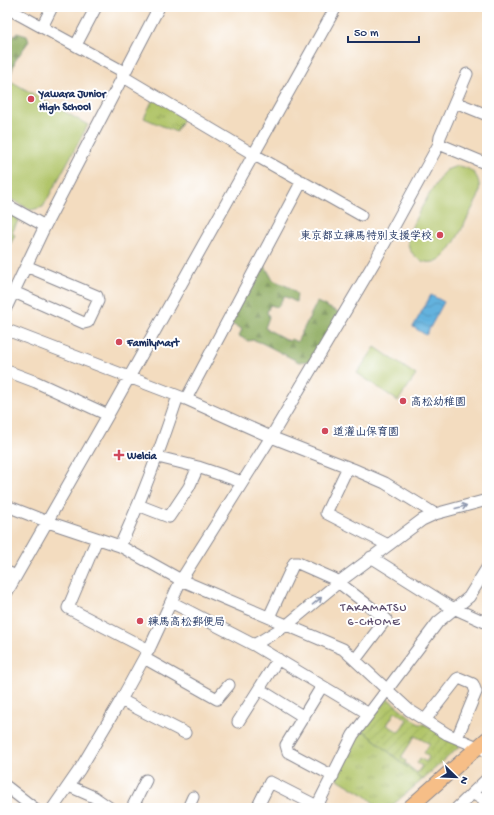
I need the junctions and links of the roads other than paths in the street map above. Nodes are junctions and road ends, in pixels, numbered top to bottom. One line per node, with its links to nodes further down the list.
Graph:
1 (52, 7): 6 (street)
2 (96, 7): 7 (street)
3 (159, 7): 8 (street)
4 (336, 7): 13 (street)
5 (7, 8): 6 (street)
6 (42, 27): 7 (street)
7 (76, 45): 8 (street)
8 (123, 74): 13 (street); 18 (street)
9 (467, 74): 10 (street)
10 (455, 102): 11 (street); 12 (street)
11 (487, 115)
12 (439, 144): 14 (street); 27 (street)
13 (253, 154): 15 (street); 24 (street)
14 (487, 164)
15 (302, 181): 17 (street); 25 (street)
16 (7, 205): 18 (street)
17 (361, 215)
18 (45, 226): 19 (street)
19 (26, 266): 20 (street); 20 (street)
20 (14, 292): 21 (street)
21 (7, 306)
22 (7, 330): 24 (street)
23 (7, 371): 26 (street)
24 (130, 377): 25 (street); 26 (street)
25 (182, 398): 27 (street); 28 (street)
26 (108, 415): 36 (street)
27 (271, 436): 30 (street); 31 (street)
28 (158, 457): 29 (street); 34 (street)
29 (198, 467): 31 (street); 34 (street)
30 (348, 467): 35 (street); 38 (street)
31 (242, 482): 43 (street)
32 (487, 500): 35 (street, one-way to 32)
33 (7, 506): 36 (street)
34 (138, 506): 39 (street)
35 (435, 514): 38 (street)
36 (48, 522): 37 (street); 42 (street)
37 (97, 539): 39 (street); 52 (street)
38 (388, 545): 40 (street)
39 (120, 546): 43 (street)
40 (371, 557): 44 (street); 47 (street)
41 (486, 572): 47 (street)
42 (12, 574): 45 (street)
43 (181, 580): 46 (street); 48 (street)
44 (339, 582): 48 (street); 50 (street, one-way to 44); 54 (street)
45 (7, 592)
46 (171, 602): 51 (street); 52 (street)
47 (455, 608): 49 (street); 58 (street)
48 (269, 617): 50 (street)
49 (487, 623)
50 (287, 625): 51 (street); 54 (street)
51 (254, 645): 53 (street)
52 (146, 654): 55 (street); 59 (street)
53 (278, 660): 56 (street); 57 (street)
54 (355, 660): 58 (street)
55 (229, 685)
56 (322, 686): 60 (street); 61 (street)
57 (259, 689): 61 (street); 63 (street)
58 (387, 689): 60 (street); 62 (street)
59 (121, 700): 64 (street); 70 (street)
60 (369, 714): 67 (street)
61 (304, 717): 67 (street)
62 (425, 720): 65 (street); 65 (street)
63 (238, 722)
64 (185, 733)
65 (457, 738): 66 (street)
66 (484, 746): 82 (main road)
67 (333, 776): 75 (street)
68 (487, 779): 72 (street)
69 (146, 780): 79 (street)
70 (69, 786): 77 (street); 78 (street)
71 (7, 787): 76 (street)
72 (472, 793): 74 (street); 83 (street)
73 (193, 797): 80 (street)
74 (487, 802)
75 (317, 807): 81 (street)
76 (34, 808)
77 (53, 808)
78 (110, 808)
79 (132, 808)
80 (188, 808)
81 (257, 808)
82 (409, 808)
83 (457, 808)

